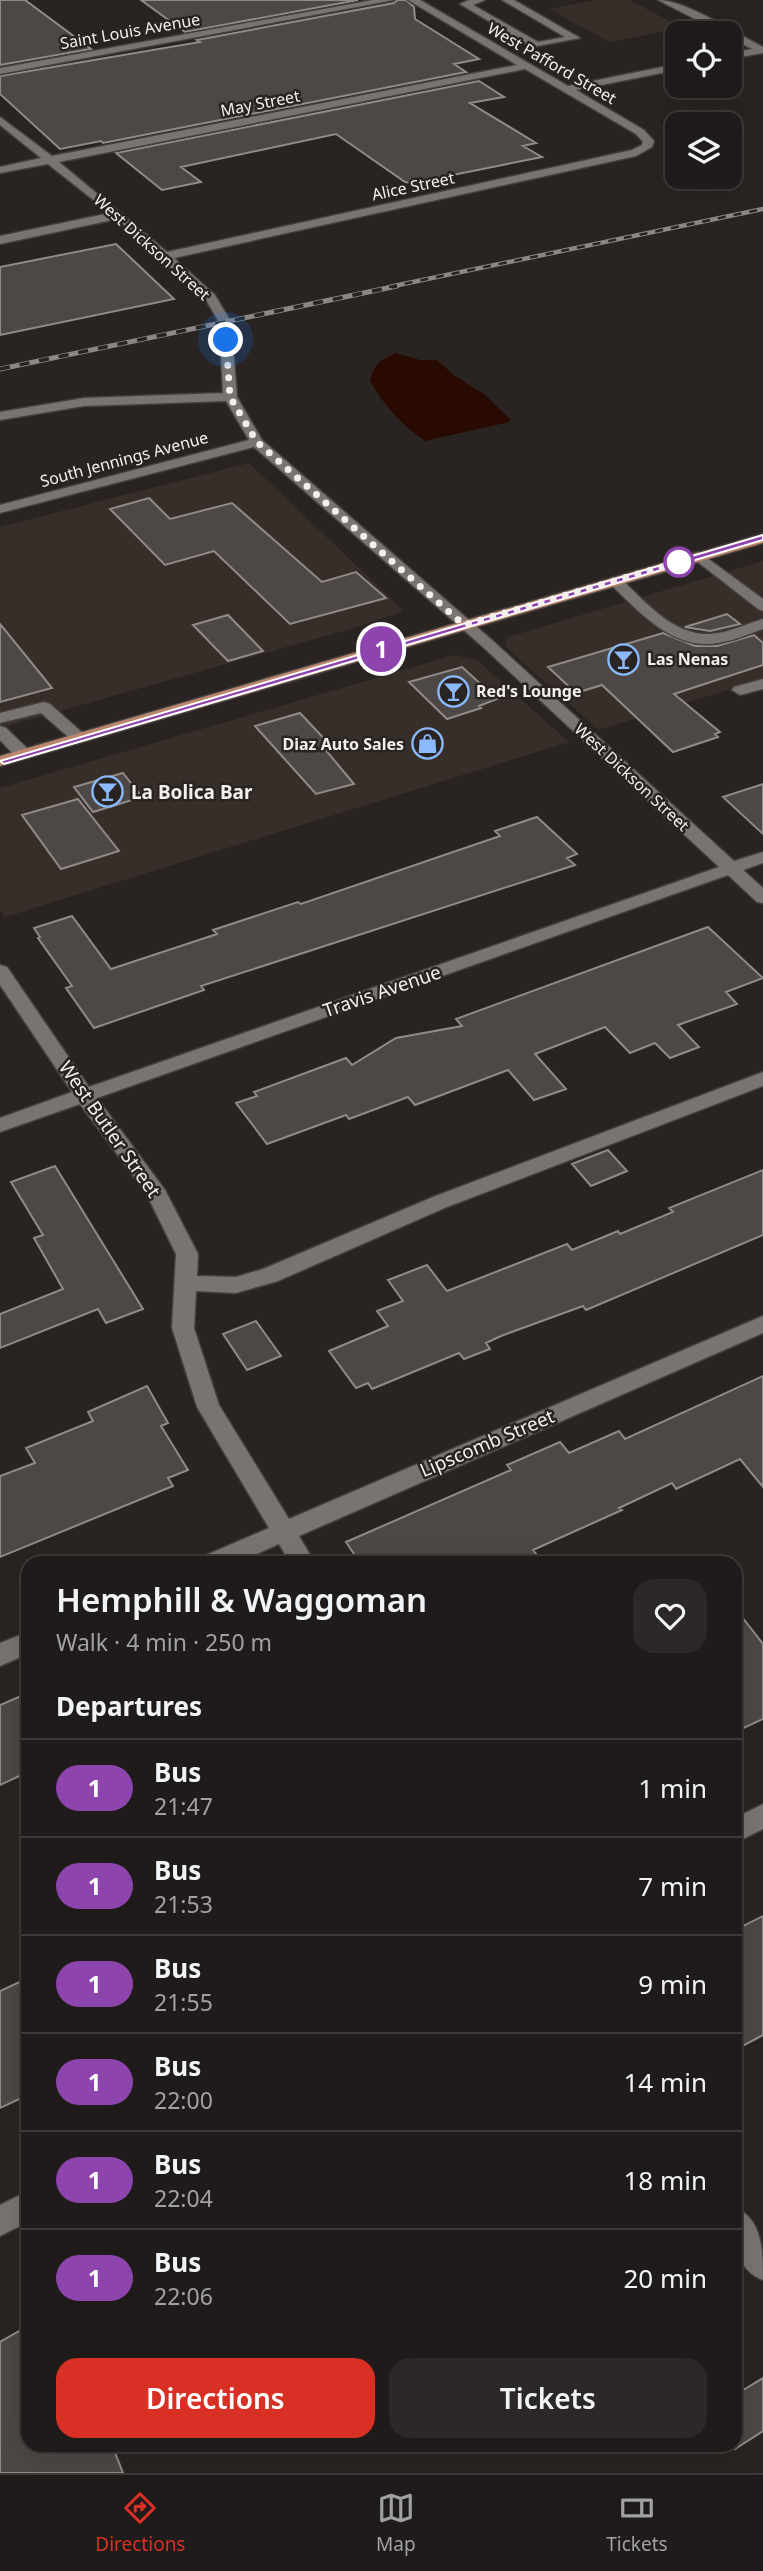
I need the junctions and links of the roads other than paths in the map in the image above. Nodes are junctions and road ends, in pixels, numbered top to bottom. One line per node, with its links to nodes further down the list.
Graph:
1 (389, 0): 14 (street, Saint Louis Avenue)
2 (413, 0): 8 (street, West Pafford Street)
3 (480, 0): 7 (street)
4 (507, 0): 7 (street)
5 (663, 0): 6 (street)
6 (704, 21)
7 (506, 27): 8 (street)
8 (472, 34): 12 (street, West Pafford Street)
9 (742, 40): 10 (street)
10 (762, 50): 11 (street)
11 (742, 54)
12 (526, 66): 15 (street, West Pafford Street); 18 (street, May Street)
13 (665, 69): 15 (street)
14 (0, 71)
15 (566, 89): 17 (street, West Pafford Street)
16 (0, 120): 18 (street, West Dickson Street)
17 (639, 132): 22 (street, Alice Street)
18 (52, 160): 19 (street, May Street); 20 (street, West Dickson Street)
19 (0, 170)
20 (119, 215): 21 (street); 22 (street, West Dickson Street)
21 (0, 240)
22 (166, 256): 23 (street, West Dickson Street)
23 (230, 397): 24 (street); 25 (street, West Dickson Street)
24 (0, 416)
25 (257, 442): 26 (street, South Jennings Avenue); 32 (street, West Dickson Street)
26 (0, 509)
27 (763, 538): 28 (main road)
28 (699, 556): 29 (main road); 30 (street)
29 (615, 581): 31 (street); 32 (main road)
30 (763, 606)
31 (763, 624)
32 (464, 625): 37 (main road); 41 (street, West Dickson Street)
33 (763, 684): 34 (street)
34 (740, 690)
35 (0, 718): 37 (street)
36 (0, 731): 38 (street)
37 (79, 738): 38 (main road)
38 (23, 754): 39 (main road)
39 (0, 761)
40 (763, 857): 41 (street, Travis Avenue)
41 (731, 868): 42 (street, West Dickson Street); 45 (street, Travis Avenue)
42 (763, 898)
43 (0, 971): 45 (street, West Butler Street)
44 (763, 1079): 47 (street)
45 (85, 1096): 46 (street, Travis Avenue); 47 (street, West Butler Street)
46 (0, 1125)
47 (186, 1283): 49 (street, West Butler Street)
48 (763, 1324): 49 (street, Lipscomb Street)
49 (283, 1532): 50 (street, Lipscomb Street); 51 (street, West Butler Street)
50 (228, 1556)
51 (298, 1556)
52 (21, 1646): 53 (street)
53 (0, 1655)
54 (763, 1816): 55 (street)
55 (742, 1827)
56 (21, 2210): 57 (street)
57 (0, 2221)
58 (742, 2233): 59 (street)
59 (763, 2265)

